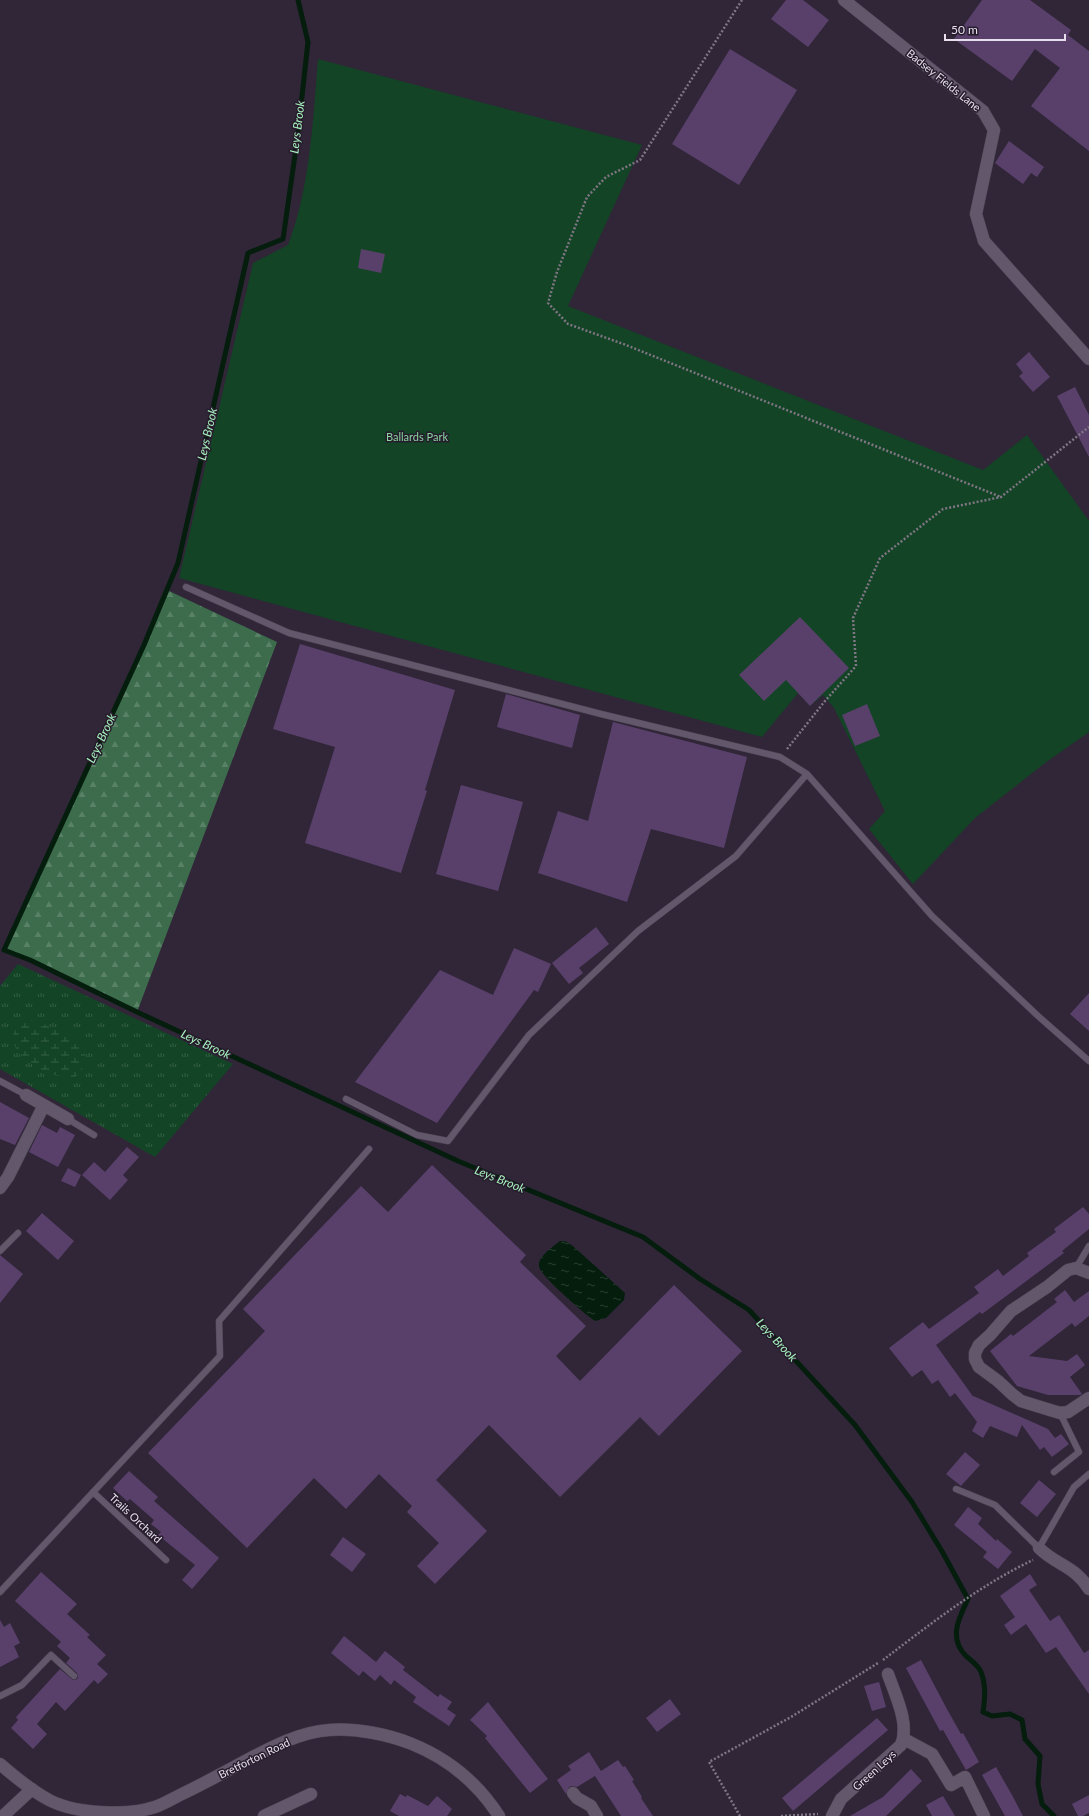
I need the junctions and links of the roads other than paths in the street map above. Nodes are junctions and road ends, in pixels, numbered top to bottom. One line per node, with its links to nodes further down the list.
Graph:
1 (844, 0): 2 (street, Badsey Fields Lane)
2 (1089, 359)
3 (186, 587): 4 (lane)
4 (807, 774): 5 (lane); 8 (lane)
5 (1089, 1061)
6 (0, 1081): 7 (lane)
7 (26, 1095): 9 (street)
8 (346, 1099)
9 (44, 1105): 10 (street); 13 (street)
10 (68, 1118): 11 (lane)
11 (94, 1134)
12 (369, 1149): 24 (lane)
13 (0, 1188)
14 (18, 1233): 16 (lane)
15 (1089, 1246): 17 (lane)
16 (0, 1251)
17 (1076, 1268): 18 (street); 20 (street)
18 (1089, 1273)
19 (1089, 1398): 20 (street)
20 (1060, 1413): 21 (lane)
21 (1054, 1472)
22 (1089, 1474): 25 (lane)
23 (956, 1489): 25 (lane)
24 (93, 1492): 26 (lane, Trails Orchard); 28 (lane)
25 (1042, 1551): 27 (street)
26 (166, 1560)
27 (1089, 1589)
28 (0, 1592)
29 (888, 1674): 32 (street)
30 (74, 1676): 31 (lane)
31 (0, 1696)
32 (904, 1738): 37 (street, Green Leys); 42 (street)
33 (0, 1764): 34 (street, Bretforton Road)
34 (32, 1789): 38 (street); 40 (street, Bretforton Road)
35 (573, 1793): 41 (street)
36 (311, 1794): 39 (street)
37 (832, 1815)
38 (3, 1816)
39 (264, 1816)
40 (499, 1816)
41 (597, 1816)
42 (984, 1816)

